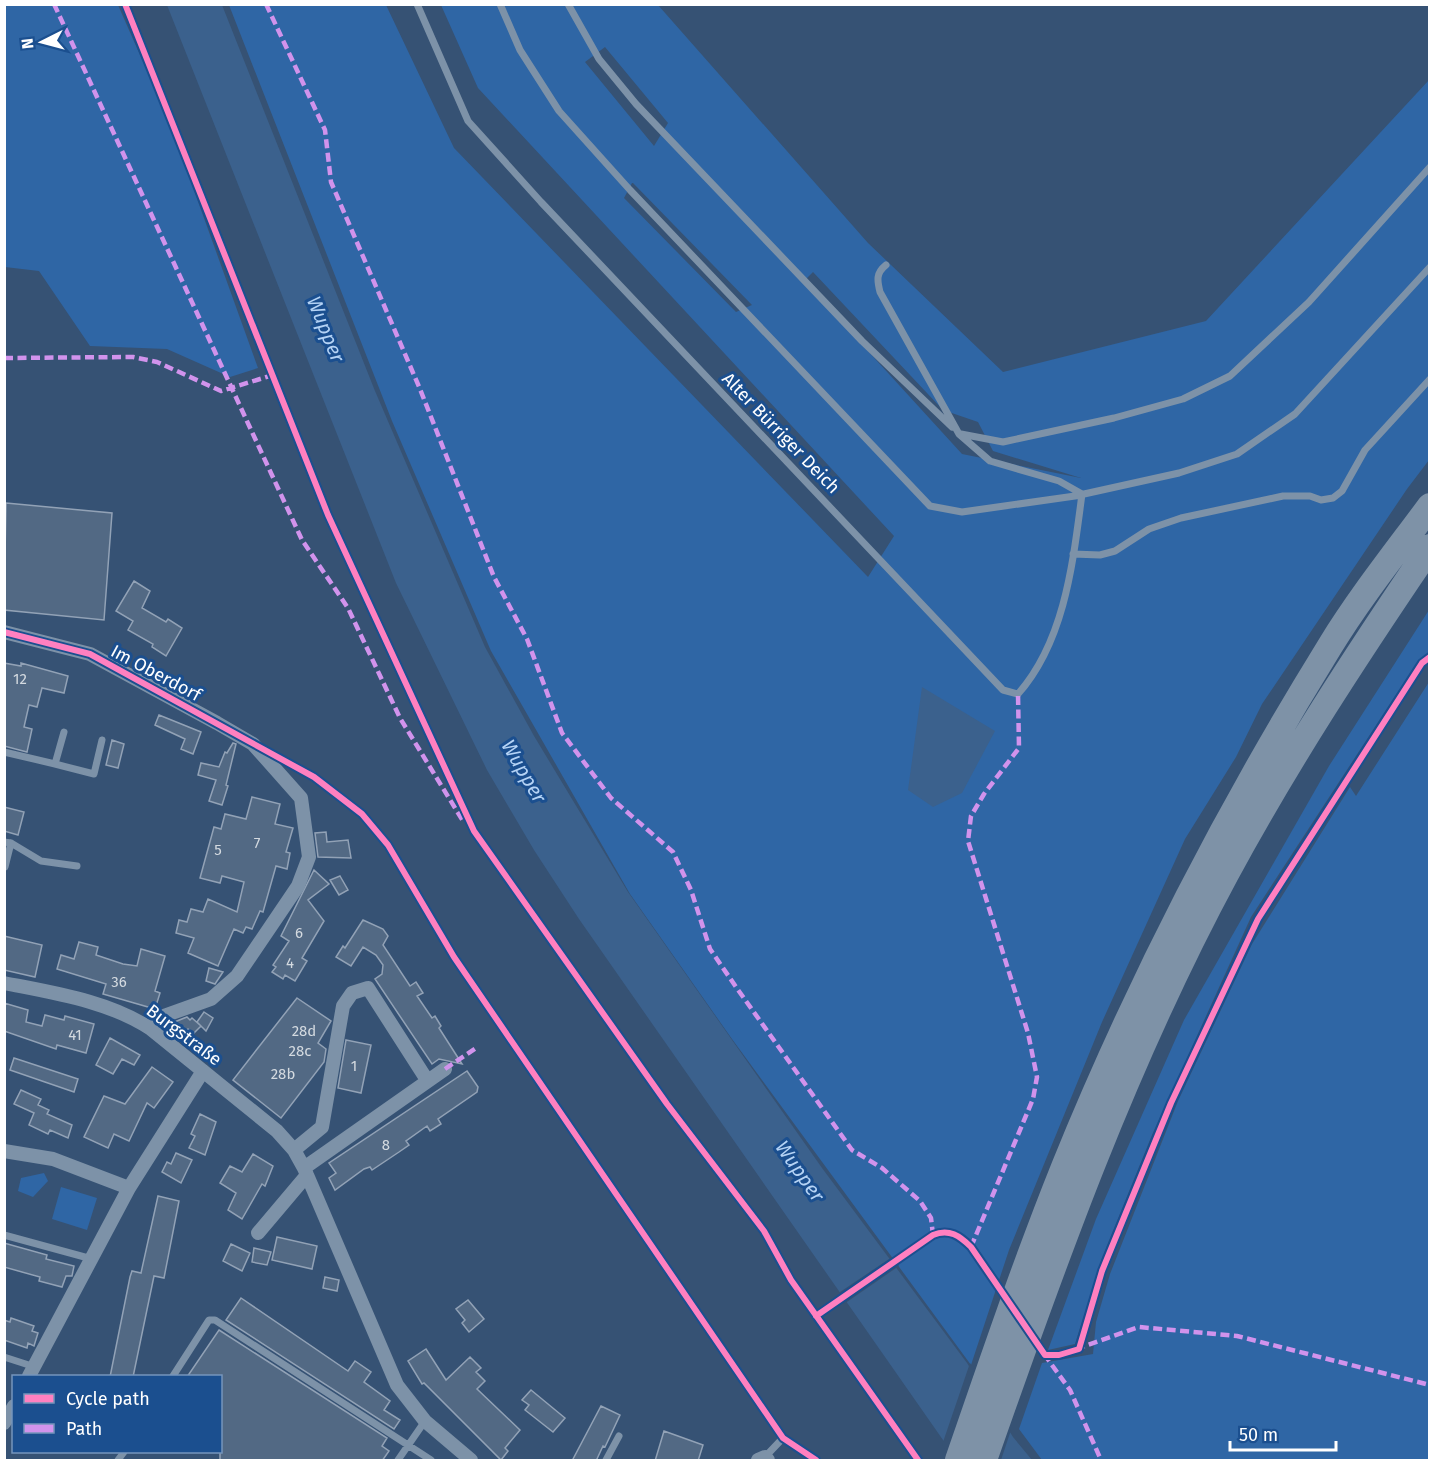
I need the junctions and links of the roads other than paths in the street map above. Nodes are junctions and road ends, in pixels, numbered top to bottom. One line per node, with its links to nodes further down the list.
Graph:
1 (417, 4): 12 (lane, Alter Bürriger Deich)
2 (500, 4): 9 (lane)
3 (568, 4): 8 (lane)
4 (1430, 167): 8 (lane)
5 (886, 265): 8 (lane)
6 (1430, 267): 9 (lane)
7 (1430, 379): 12 (lane)
8 (959, 434): 9 (lane)
9 (1082, 494): 12 (lane, Alter Bürriger Deich)
10 (1430, 506): 33 (highway)
11 (1430, 548): 33 (highway)
12 (1073, 554)
13 (4, 632): 22 (street, Im Oberdorf)
14 (63, 732): 17 (lane)
15 (102, 740): 17 (lane)
16 (4, 752): 17 (lane)
17 (55, 764)
18 (8, 843): 19 (lane); 20 (lane)
19 (77, 866)
20 (5, 867)
21 (4, 983): 22 (street, Burgstraße)
22 (151, 1029): 24 (street, Burgstraße)
23 (445, 1069): 25 (street)
24 (203, 1071): 26 (street, Burgstraße); 29 (street)
25 (427, 1080): 26 (street); 28 (street)
26 (294, 1150): 28 (street, Burgstraße)
27 (4, 1151): 29 (street)
28 (305, 1171): 30 (street); 38 (street, Burgstraße)
29 (129, 1188): 32 (street)
30 (258, 1233)
31 (4, 1234): 32 (lane)
32 (92, 1259): 35 (street)
33 (1040, 1262): 48 (highway); 49 (highway)
34 (4, 1357): 35 (lane)
35 (32, 1372)
36 (174, 1375): 41 (lane)
37 (12, 1409): 39 (street)
38 (425, 1422): 41 (lane); 45 (street, Burgstraße)
39 (4, 1423)
40 (619, 1436): 46 (lane)
41 (408, 1445): 43 (lane); 44 (lane)
42 (763, 1459): 47 (lane)
43 (398, 1461)
44 (431, 1461)
45 (471, 1461)
46 (606, 1461)
47 (816, 1461)
48 (958, 1461)
49 (984, 1461)

